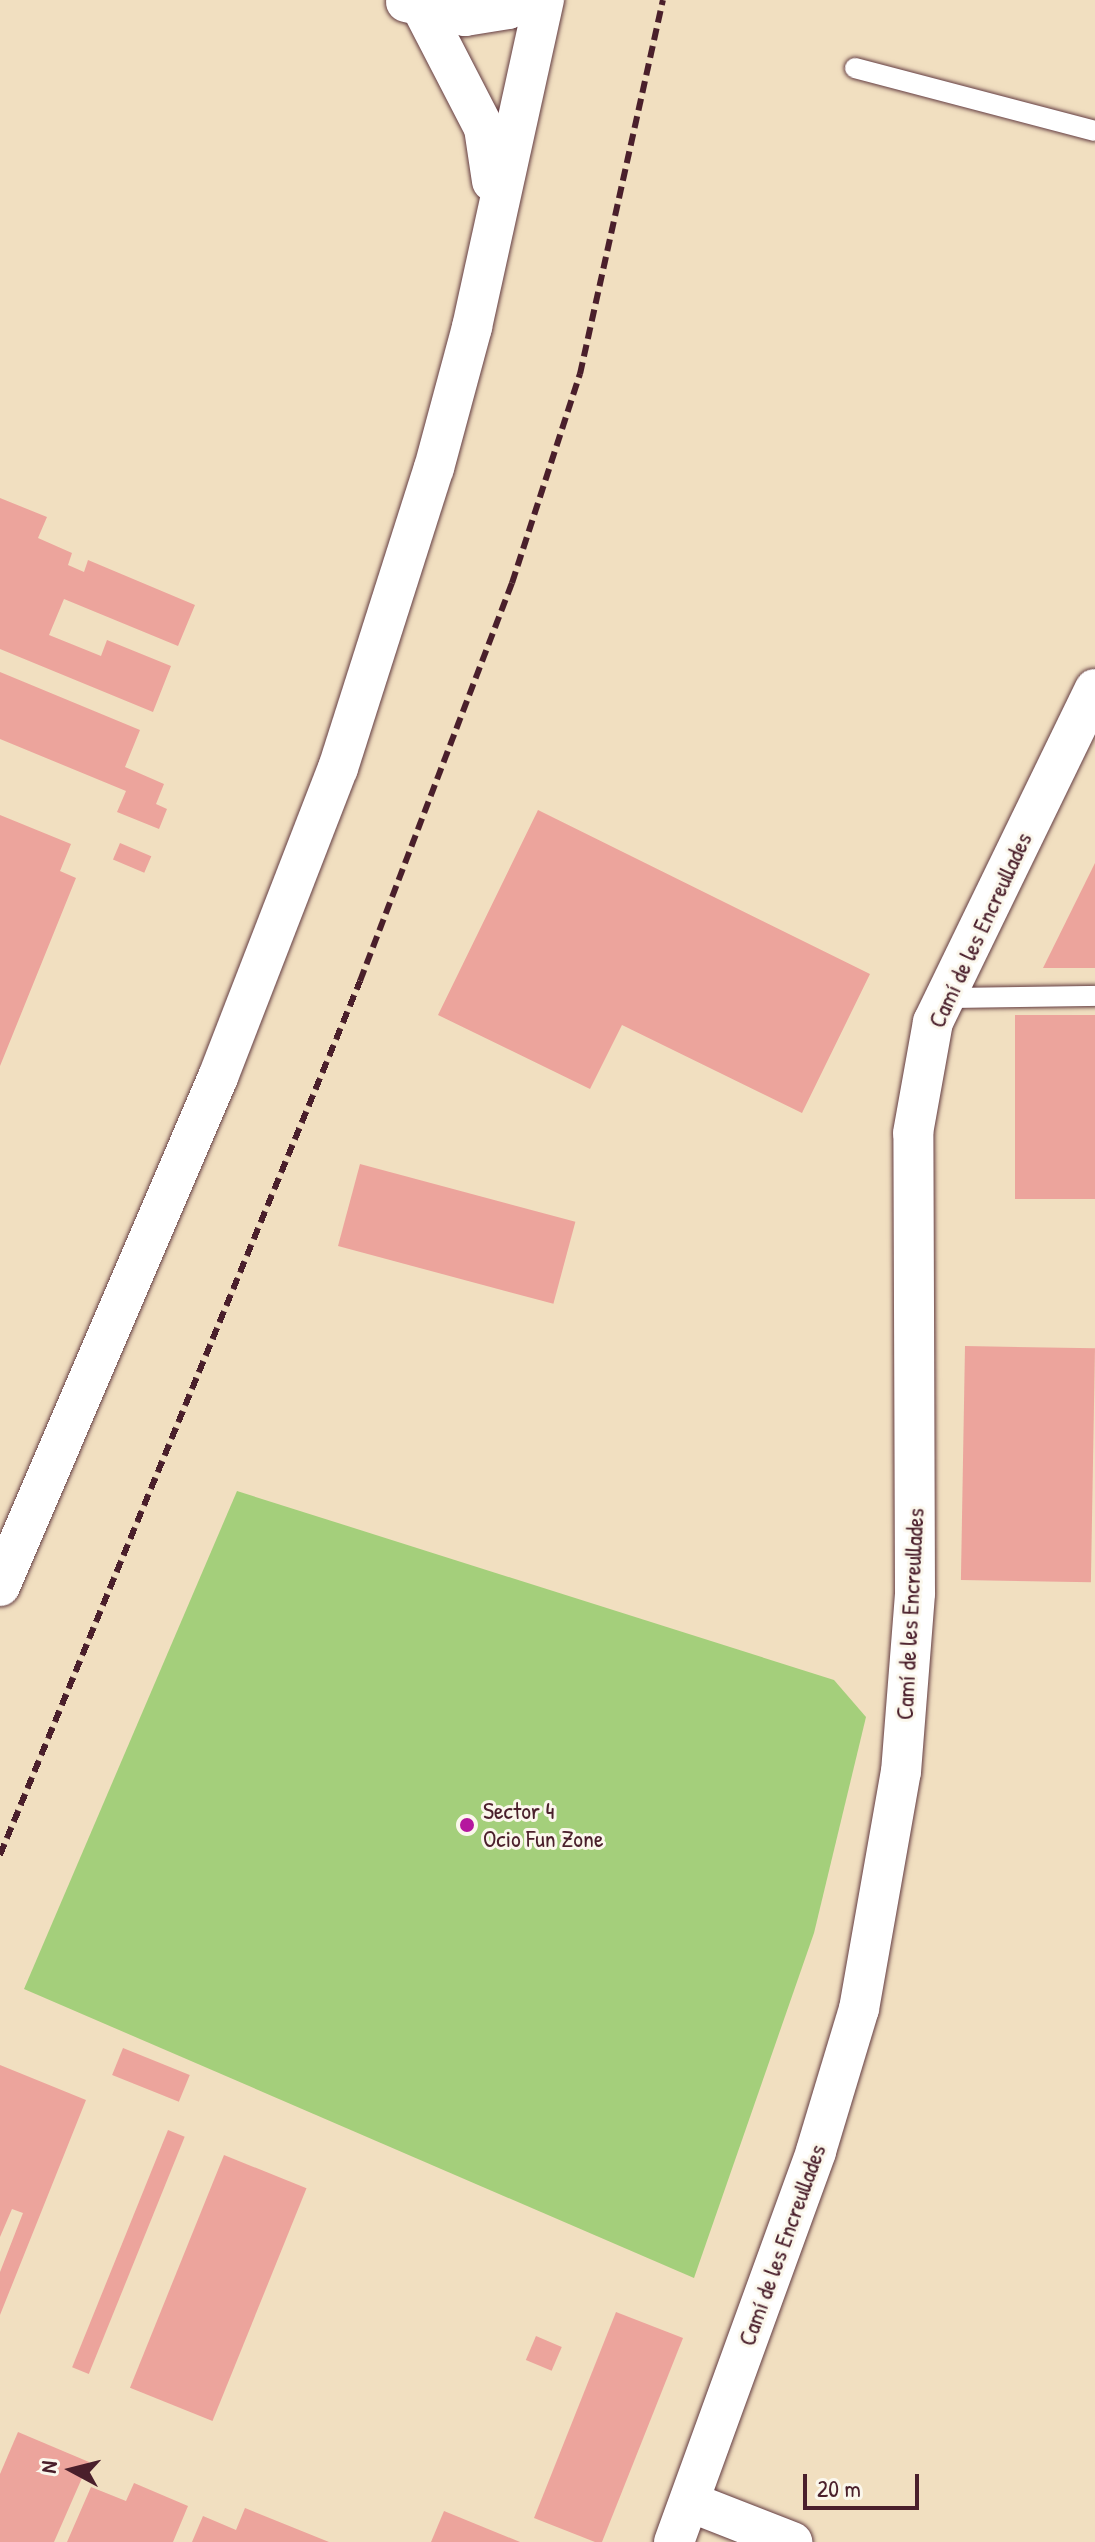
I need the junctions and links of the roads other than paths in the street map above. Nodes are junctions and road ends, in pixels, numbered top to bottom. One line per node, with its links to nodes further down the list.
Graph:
1 (526, 0): 3 (street)
2 (544, 0): 6 (street)
3 (412, 5): 6 (street)
4 (855, 68): 5 (lane)
5 (1095, 131)
6 (494, 221): 10 (street)
7 (1095, 689): 9 (street, Camí de les Encreullades)
8 (1095, 996): 9 (lane)
9 (945, 998): 11 (street, Camí de les Encreullades)
10 (0, 1586)
11 (690, 2502): 12 (street, Camí de les Encreullades); 13 (street)
12 (674, 2542)
13 (792, 2542)

